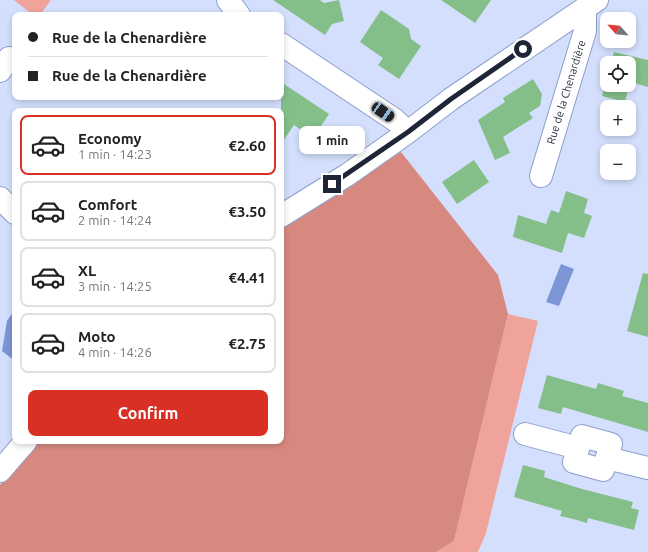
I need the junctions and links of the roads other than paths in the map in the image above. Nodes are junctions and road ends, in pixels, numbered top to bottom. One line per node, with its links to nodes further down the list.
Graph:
1 (228, 0): 3 (street)
2 (591, 4): 5 (street, Rue de la Chenardière); 6 (street, Rue de la Chenardière)
3 (237, 12)
4 (284, 46): 5 (street)
5 (408, 132): 9 (street, Rue de la Chenardière)
6 (541, 176)
7 (0, 198): 8 (street)
8 (12, 210)
9 (284, 214)
10 (525, 434): 12 (street)
11 (23, 444): 13 (street)
12 (648, 468)
13 (0, 471)

